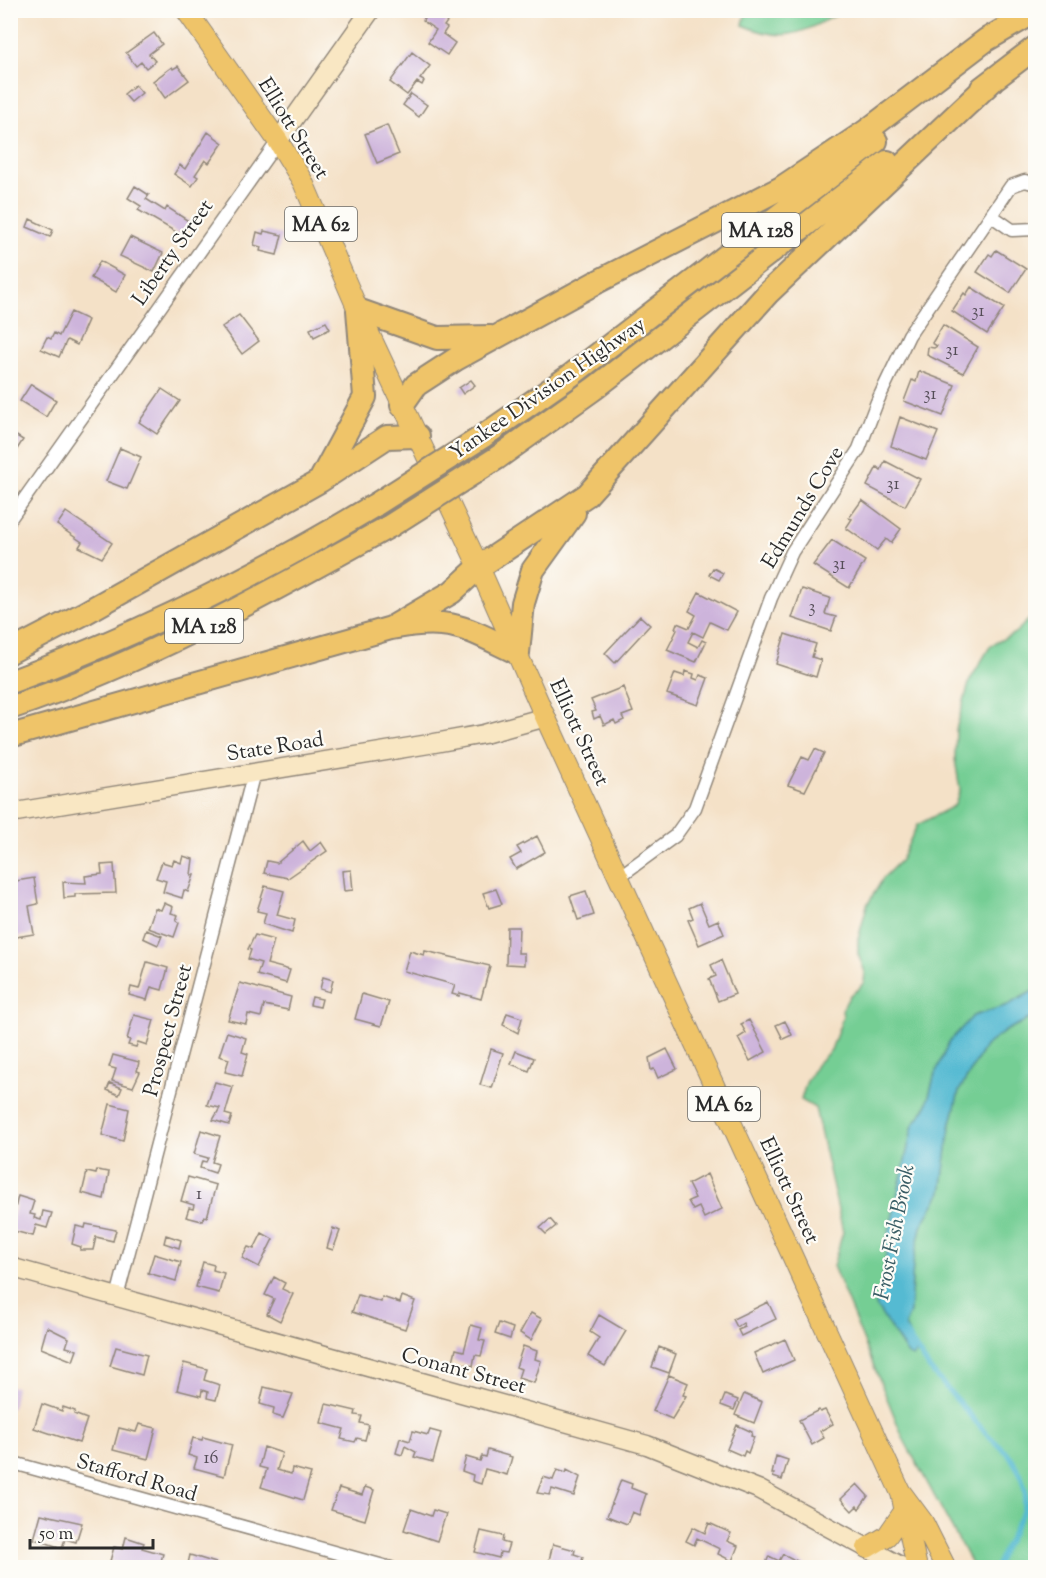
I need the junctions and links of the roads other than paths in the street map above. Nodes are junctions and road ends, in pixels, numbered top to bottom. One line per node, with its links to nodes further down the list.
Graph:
1 (186, 10): 7 (main road, Elliott Street / MA 62)
2 (371, 10): 7 (main road, Liberty Street)
3 (1035, 11): 12 (highway)
4 (1035, 17): 22 (highway, Yankee Division Highway / MA 128, bridge)
5 (1035, 47): 6 (highway, Yankee Division Highway / MA 128)
6 (993, 80): 16 (highway); 23 (highway, Yankee Division Highway / MA 128, bridge)
7 (278, 141): 11 (main road, Elliott Street / MA 62); 17 (street, Liberty Street)
8 (1035, 184): 9 (street, Edmunds Cove)
9 (992, 216): 10 (street); 28 (street, Edmunds Cove)
10 (1035, 229)
11 (358, 310): 12 (highway); 13 (main road, Elliott Street / MA 62); 15 (highway)
12 (496, 337): 13 (highway)
13 (402, 405): 14 (main road, Elliott Street / MA 62)
14 (418, 436): 15 (highway); 18 (main road, Elliott Street / MA 62)
15 (320, 480): 20 (highway)
16 (587, 495): 18 (highway); 21 (highway)
17 (10, 519)
18 (479, 567): 19 (highway); 21 (main road, Elliott Street / MA 62)
19 (391, 628): 21 (highway); 25 (highway)
20 (10, 651)
21 (518, 653): 24 (main road, Elliott Street / MA 62)
22 (10, 682)
23 (10, 708)
24 (546, 717): 26 (main road, State Road); 28 (main road, Elliott Street / MA 62)
25 (10, 736)
26 (254, 772): 27 (main road, State Road); 30 (street, Prospect Street)
27 (10, 813)
28 (620, 876): 32 (main road, Elliott Street / MA 62)
29 (10, 1267): 30 (main road, Conant Street)
30 (117, 1298): 34 (main road, Conant Street)
31 (10, 1461): 36 (street, Stafford Road)
32 (900, 1491): 33 (main road, Elliott Street / MA 62); 38 (main road, Elliott Street / MA 62)
33 (903, 1513): 34 (main road); 37 (main road, Elliott Street / MA 62)
34 (867, 1548): 35 (main road, Conant Street)
35 (893, 1566)
36 (391, 1568)
37 (917, 1568)
38 (946, 1568)

